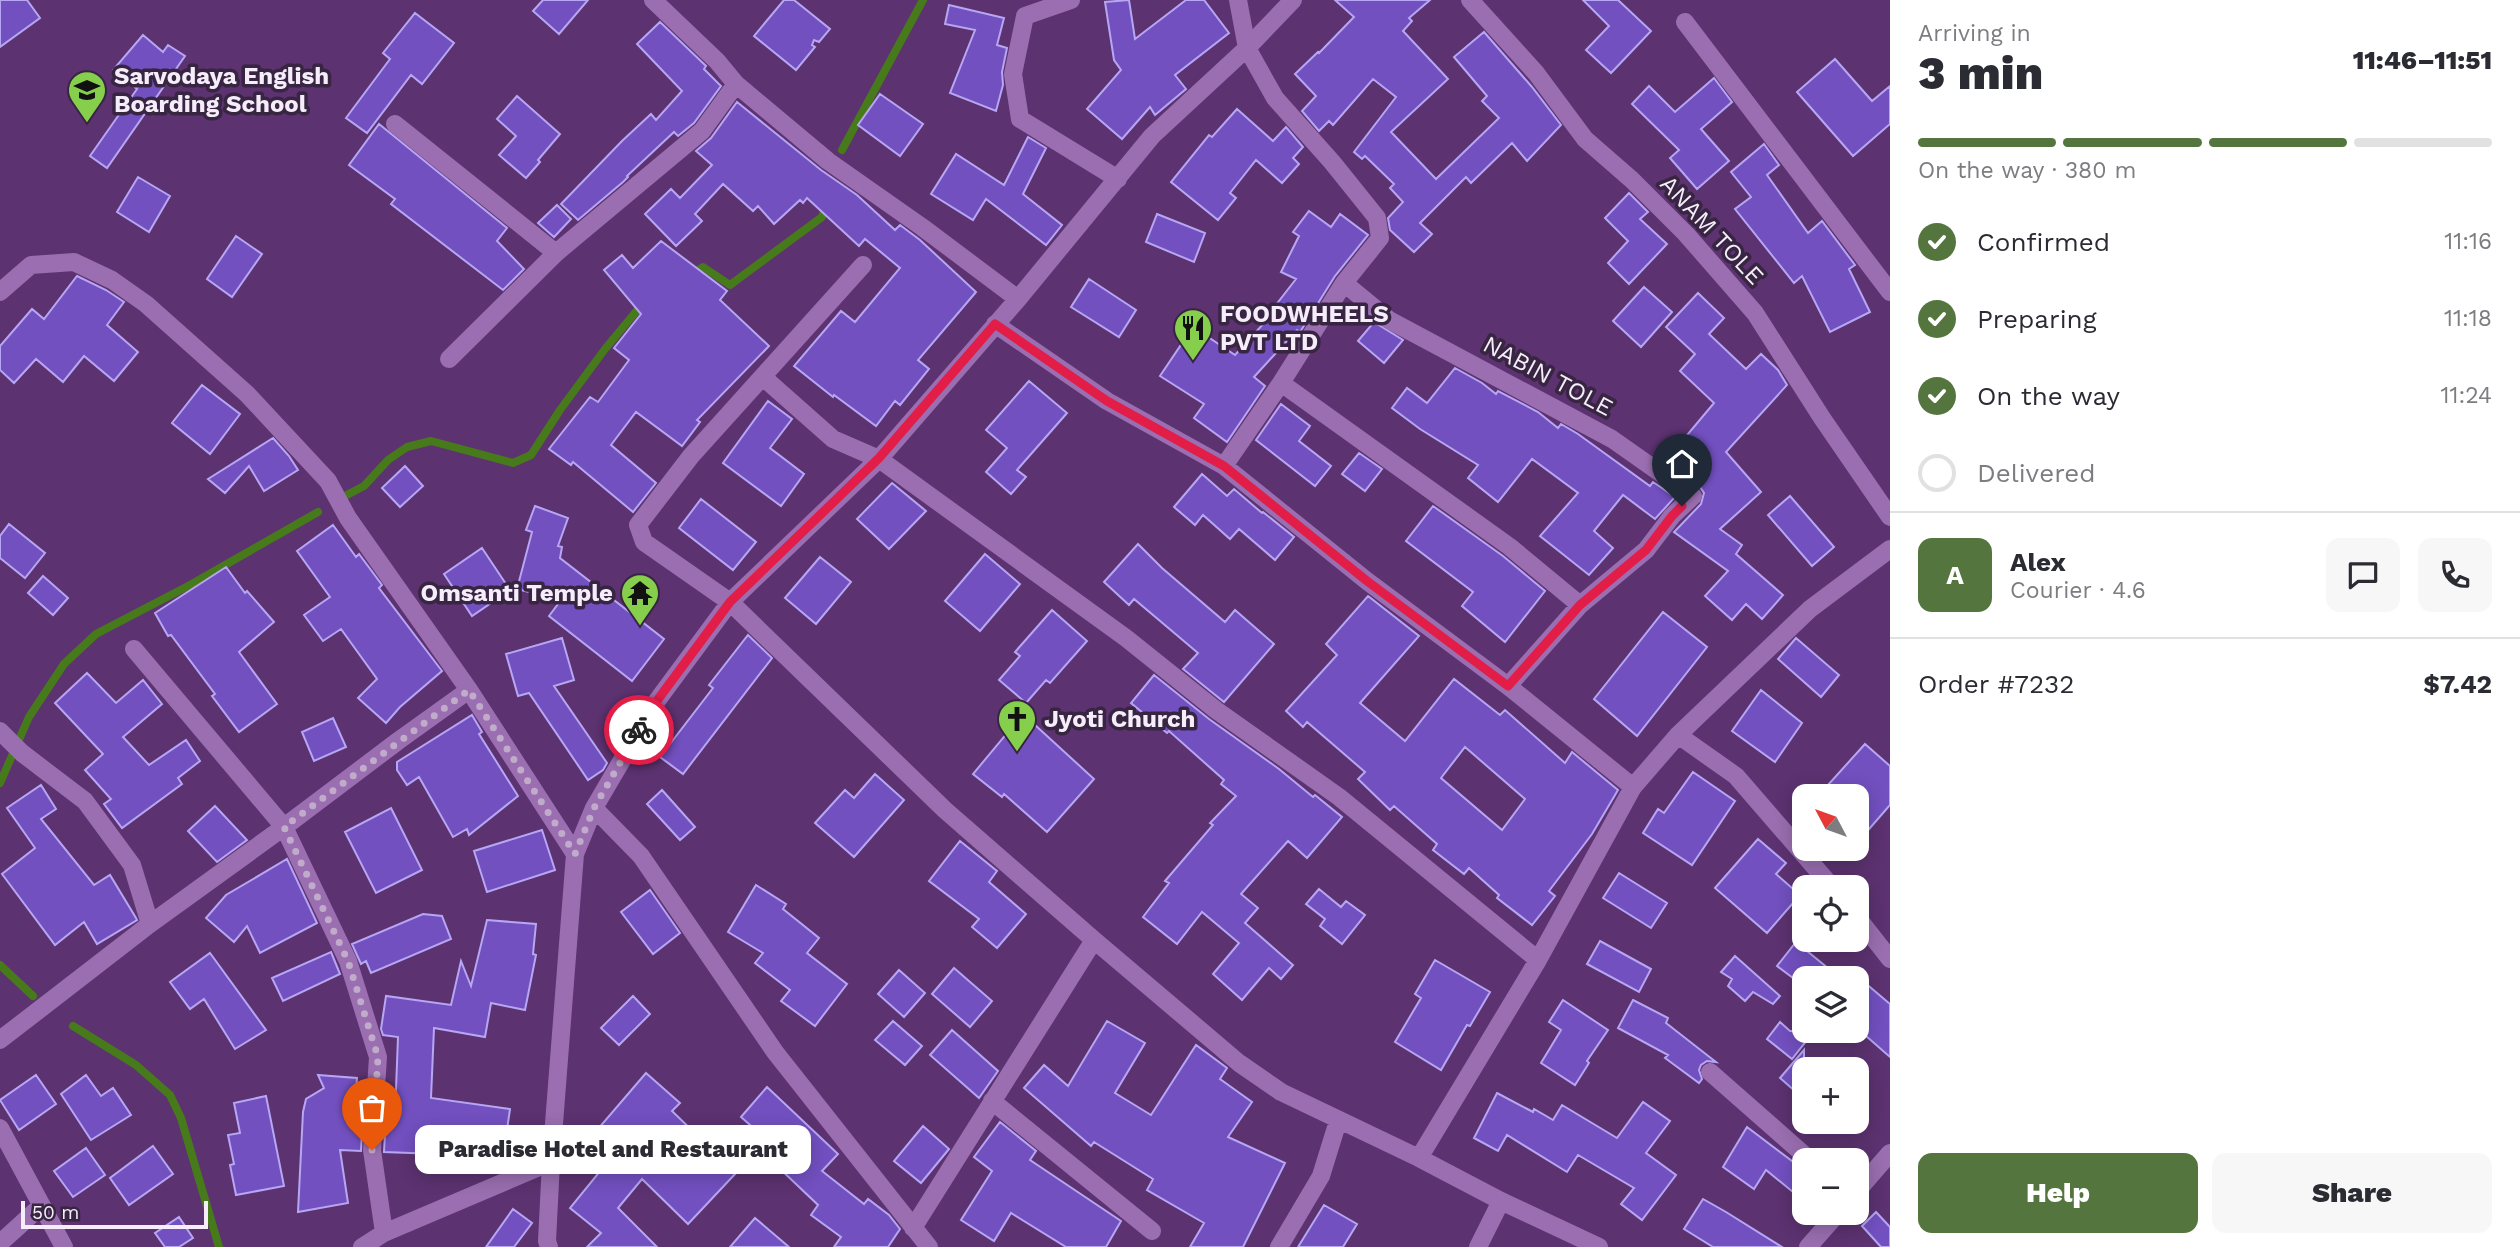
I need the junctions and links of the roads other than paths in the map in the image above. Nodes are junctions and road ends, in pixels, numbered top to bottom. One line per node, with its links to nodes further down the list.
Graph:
1 (653, 0): 8 (street)
2 (1071, 0): 10 (street)
3 (1238, 0): 7 (street)
4 (1293, 0): 7 (street)
5 (1470, 0): 23 (street, ANAM TOLE)
6 (1685, 22): 15 (street)
7 (1247, 48): 10 (street); 13 (street)
8 (736, 84): 11 (street); 16 (street)
9 (395, 124): 11 (street)
10 (1118, 179): 16 (street)
11 (556, 253): 18 (street)
12 (863, 265): 19 (street)
13 (1344, 283): 20 (street); 26 (street, NABIN TOLE)
14 (0, 292): 29 (street)
15 (1890, 292)
16 (1018, 299): 17 (street)
17 (995, 324): 21 (street); 22 (street)
18 (449, 359)
19 (763, 377): 21 (street); 25 (street)
20 (1281, 383): 22 (street); 26 (street)
21 (879, 458): 25 (street); 41 (street)
22 (1224, 466): 28 (street)
23 (1890, 517)
24 (1890, 550): 31 (street)
25 (730, 602): 33 (street); 39 (street)
26 (1580, 605): 28 (street, NABIN TOLE)
27 (134, 649): 34 (street)
28 (1508, 686): 32 (street)
29 (469, 690): 34 (street); 35 (street)
30 (0, 731): 37 (street)
31 (1678, 735): 32 (street); 36 (street)
32 (1633, 787): 41 (street)
33 (594, 808): 35 (street); 55 (street)
34 (284, 827): 37 (street); 57 (street)
35 (575, 854): 50 (street)
36 (1822, 875)
37 (150, 924): 42 (street)
38 (1869, 932): 40 (street)
39 (1094, 940): 44 (street); 45 (street)
40 (1890, 959)
41 (1538, 960): 49 (street)
42 (0, 1040)
43 (1710, 1072): 47 (street)
44 (992, 1101): 55 (street); 56 (street)
45 (1338, 1121): 49 (street); 63 (street)
46 (0, 1128): 53 (street)
47 (1796, 1148)
48 (1890, 1153): 51 (street)
49 (1419, 1158): 52 (street)
50 (551, 1162): 57 (street); 61 (street)
51 (1869, 1177)
52 (1500, 1201): 64 (street); 65 (street)
53 (41, 1206): 58 (street); 59 (street)
54 (1827, 1225): 66 (street)
55 (913, 1228): 62 (street)
56 (1152, 1231)
57 (384, 1233): 60 (street)
58 (0, 1243)
59 (64, 1247)
60 (362, 1247)
61 (549, 1247)
62 (929, 1247)
63 (1279, 1247)
64 (1478, 1247)
65 (1600, 1247)
66 (1808, 1247)

